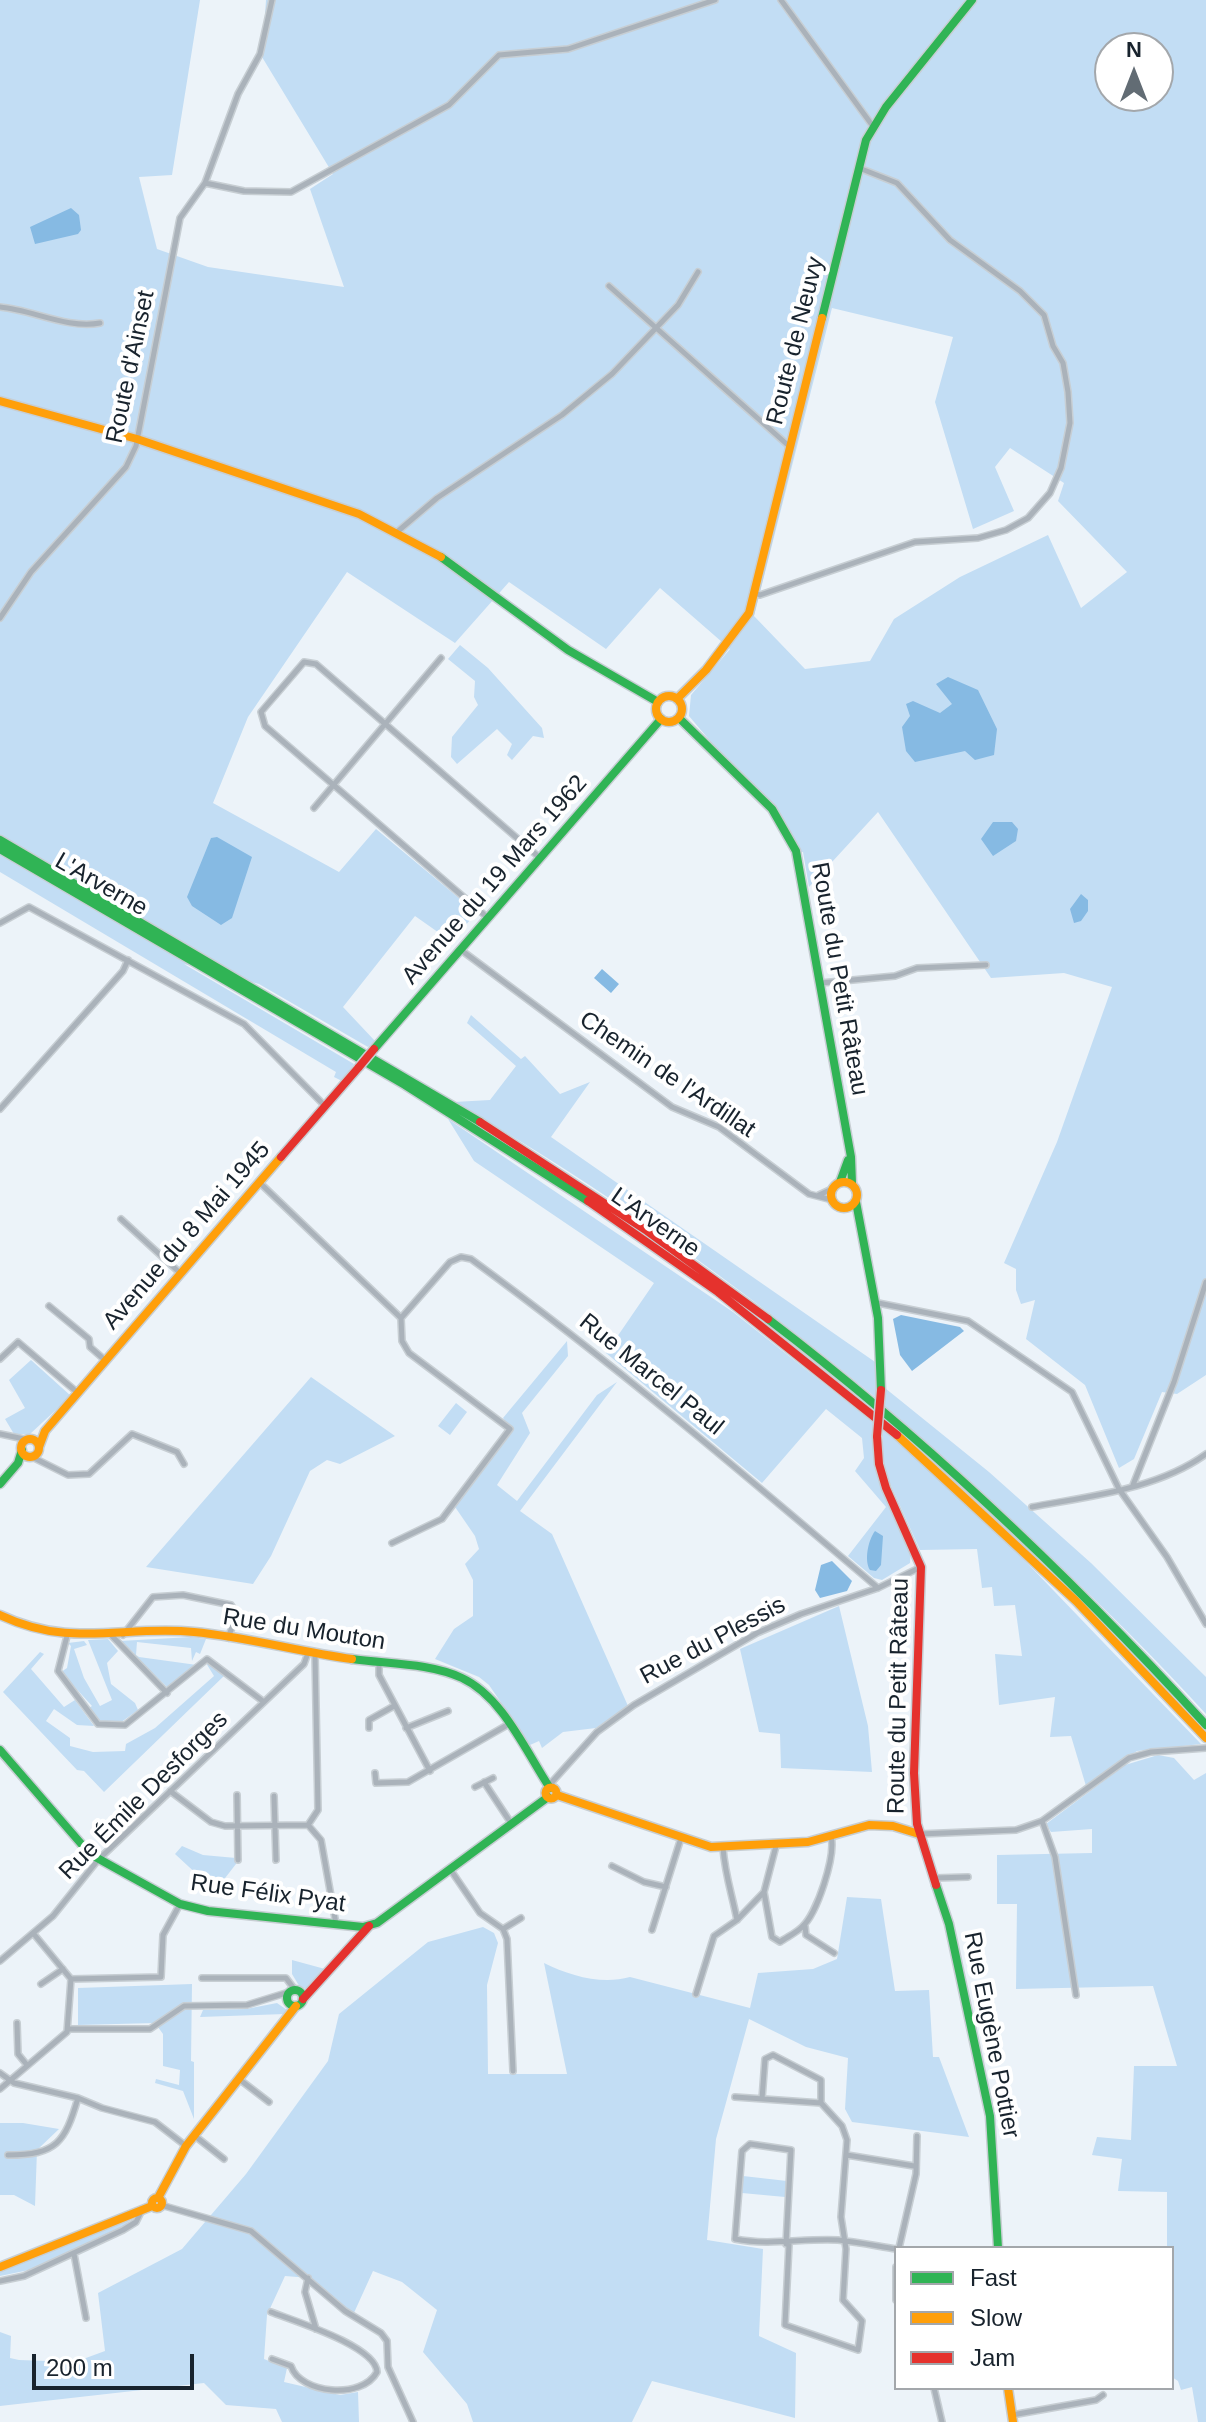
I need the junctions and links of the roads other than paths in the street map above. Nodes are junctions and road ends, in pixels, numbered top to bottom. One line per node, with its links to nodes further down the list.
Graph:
1 (272, 0): 7 (street, Route d'Ainset)
2 (715, 0): 7 (street)
3 (781, 0): 5 (street)
4 (972, 0): 5 (main road, Route de Neuvy)
5 (872, 125): 6 (main road, Route de Neuvy)
6 (859, 168): 15 (main road, Route de Neuvy); 17 (street)
7 (205, 183): 14 (street, Route d'Ainset)
8 (698, 272): 12 (street)
9 (609, 286): 12 (street)
10 (0, 307): 11 (street)
11 (100, 323)
12 (657, 327): 15 (street); 16 (street)
13 (0, 401): 14 (main road)
14 (137, 439): 16 (main road); 18 (street, Route d'Ainset)
15 (791, 448): 17 (main road, Route de Neuvy)
16 (397, 532): 21 (main road)
17 (755, 593): 20 (main road, Route de Neuvy)
18 (0, 618)
19 (441, 658): 24 (street)
20 (677, 699): 21 (main road); 22 (main road)
21 (658, 702): 23 (main road)
22 (679, 718): 23 (main road); 35 (main road, Route du Petit Râteau)
23 (661, 719): 29 (main road, Avenue du 19 Mars 1962)
24 (387, 725): 25 (street); 25 (street); 29 (street)
25 (333, 784): 26 (street); 30 (street)
26 (314, 808)
27 (0, 840): 89 (main road, L'Arverne)
28 (0, 849): 92 (main road, L'Arverne)
29 (540, 858): 30 (main road, Avenue du 19 Mars 1962)
30 (488, 918): 32 (main road, Avenue du 19 Mars 1962)
31 (0, 923): 33 (street)
32 (461, 950): 36 (main road, Avenue du 19 Mars 1962, bridge); 44 (street, Chemin de l'Ardillat)
33 (128, 960): 37 (street); 38 (street)
34 (986, 965): 35 (street)
35 (821, 983): 39 (main road, Route du Petit Râteau)
36 (359, 1067): 37 (main road, Avenue du 8 Mai 1945)
37 (326, 1107): 41 (main road, Avenue du 8 Mai 1945)
38 (0, 1109)
39 (849, 1148): 40 (main road, Route du Petit Râteau); 42 (main road, Route du Petit Râteau)
40 (840, 1182): 42 (main road); 43 (main road)
41 (260, 1183): 50 (main road, Avenue du 8 Mai 1945); 54 (street)
42 (852, 1183): 46 (main road)
43 (832, 1189): 44 (street); 45 (main road)
44 (818, 1195): 45 (street, Chemin de l'Ardillat)
45 (832, 1200): 47 (main road)
46 (856, 1202): 47 (main road); 49 (main road, Route du Petit Râteau)
47 (843, 1208): 49 (main road)
48 (121, 1219): 50 (street)
49 (864, 1232): 52 (main road, Route du Petit Râteau)
50 (181, 1274): 56 (main road, Avenue du 8 Mai 1945)
51 (1206, 1282): 70 (street)
52 (878, 1303): 71 (street); 74 (main road, Route du Petit Râteau, bridge)
53 (49, 1306): 56 (street)
54 (401, 1318): 73 (street); 75 (street, Rue Marcel Paul)
55 (0, 1359): 57 (street)
56 (106, 1361): 57 (main road, Avenue du 8 Mai 1945)
57 (78, 1393): 58 (main road, Avenue du 8 Mai 1945)
58 (45, 1431): 61 (main road, Avenue du 8 Mai 1945); 62 (main road, Avenue du 8 Mai 1945)
59 (0, 1434): 60 (street)
60 (15, 1439): 61 (street); 63 (street)
61 (30, 1440): 62 (main road); 63 (main road, Avenue du 8 Mai 1945)
62 (39, 1447): 65 (main road, Avenue du 8 Mai 1945); 66 (street)
63 (22, 1450): 65 (main road); 67 (main road)
64 (1206, 1454): 70 (street)
65 (31, 1457): 66 (street); 67 (main road)
66 (47, 1462): 68 (street)
67 (18, 1463): 69 (main road)
68 (184, 1464)
69 (0, 1484)
70 (1133, 1485): 71 (street)
71 (1119, 1489): 72 (street); 77 (street)
72 (1032, 1507)
73 (392, 1543)
74 (921, 1567): 75 (street, Rue du Plessis); 109 (main road, Route du Petit Râteau)
75 (878, 1588): 101 (street, Rue du Plessis)
76 (0, 1615): 80 (main road, Rue du Mouton)
77 (1206, 1624)
78 (111, 1635): 79 (main road, Rue du Mouton); 80 (main road, Rue du Mouton); 84 (street)
79 (123, 1635): 81 (main road, Rue du Mouton); 81 (street)
80 (67, 1636): 84 (street)
81 (228, 1638): 82 (main road, Rue du Mouton)
82 (311, 1654): 83 (main road, Rue du Mouton); 85 (street, Rue Émile Desforges); 107 (street)
83 (379, 1662): 86 (street); 88 (main road, Rue du Mouton)
84 (167, 1693): 85 (street)
85 (265, 1702): 100 (street, Rue Émile Desforges)
86 (394, 1706): 90 (street); 91 (street)
87 (448, 1711): 91 (street)
88 (509, 1724): 95 (street); 101 (main road, Rue du Mouton)
89 (1206, 1725)
90 (369, 1728)
91 (406, 1728): 95 (street)
92 (1206, 1738)
93 (1206, 1748): 104 (street)
94 (0, 1750): 114 (main road, Rue Félix Pyat)
95 (430, 1771): 96 (street)
96 (375, 1773)
97 (493, 1778): 98 (street)
98 (484, 1782): 99 (street); 105 (street)
99 (475, 1787)
100 (170, 1791): 108 (street); 114 (street, Rue Émile Desforges)
101 (552, 1792): 105 (main road, Rue Félix Pyat); 111 (main road)
102 (237, 1795): 108 (street)
103 (274, 1796): 106 (street)
104 (1042, 1821): 109 (street); 139 (street)
105 (511, 1823): 118 (main road, Rue Félix Pyat)
106 (275, 1825): 107 (street); 108 (street); 116 (street)
107 (308, 1825): 126 (street)
108 (237, 1826): 115 (street)
109 (919, 1834): 110 (main road); 120 (main road, Rue Eugène Pottier)
110 (831, 1836): 112 (main road); 128 (street)
111 (681, 1838): 113 (main road); 121 (street)
112 (776, 1846): 113 (main road); 122 (street)
113 (723, 1848): 125 (street)
114 (98, 1860): 123 (main road, Rue Félix Pyat); 131 (street, Rue Émile Desforges)
115 (238, 1860)
116 (276, 1860)
117 (612, 1866): 121 (street)
118 (450, 1869): 127 (main road, Rue Félix Pyat); 129 (street)
119 (968, 1877): 120 (street)
120 (935, 1878): 166 (main road, Rue Eugène Pottier)
121 (666, 1887): 130 (street)
122 (764, 1892): 125 (street); 128 (street)
123 (180, 1904): 126 (main road, Rue Félix Pyat); 136 (street)
124 (521, 1918): 129 (street)
125 (737, 1920): 138 (street)
126 (336, 1924): 127 (main road, Rue Félix Pyat)
127 (369, 1926): 140 (main road)
128 (805, 1926): 132 (street)
129 (503, 1929): 144 (street)
130 (652, 1930)
131 (33, 1933): 133 (street, Rue Émile Desforges); 134 (street)
132 (834, 1953)
133 (0, 1961)
134 (63, 1969): 136 (street); 137 (street)
135 (202, 1978): 140 (street)
136 (71, 1979): 142 (street)
137 (41, 1984)
138 (696, 1994)
139 (1076, 1995)
140 (295, 1998): 142 (street); 146 (main road)
141 (17, 2023): 143 (street)
142 (68, 2029): 143 (street)
143 (27, 2065): 147 (street)
144 (513, 2071)
145 (0, 2073): 147 (street)
146 (239, 2079): 152 (street); 154 (main road)
147 (11, 2080): 148 (street); 150 (street)
148 (0, 2089)
149 (735, 2097): 151 (street)
150 (78, 2098): 156 (street); 157 (street)
151 (762, 2099): 153 (street); 153 (street)
152 (269, 2102)
153 (821, 2103): 158 (street)
154 (195, 2136): 156 (main road); 159 (street)
155 (917, 2136): 160 (street)
156 (186, 2146): 161 (main road)
157 (8, 2155)
158 (847, 2155): 160 (street); 163 (street)
159 (224, 2159)
160 (914, 2166): 165 (street)
161 (157, 2201): 162 (main road); 170 (street)
162 (142, 2210): 168 (street); 169 (main road)
163 (845, 2241): 164 (street); 164 (street); 167 (street)
164 (788, 2244): 164 (street)
165 (899, 2246)
166 (998, 2246)
167 (894, 2248)
168 (74, 2254): 171 (street); 173 (street)
169 (0, 2267)
170 (308, 2278): 174 (street); 180 (street)
171 (0, 2281)
172 (271, 2312): 174 (street)
173 (86, 2318)
174 (315, 2330): 175 (street)
175 (272, 2359)
176 (934, 2390): 181 (street)
177 (1008, 2390): 179 (main road)
178 (1103, 2395): 179 (street)
179 (1012, 2419)
180 (413, 2422)
181 (942, 2422)

